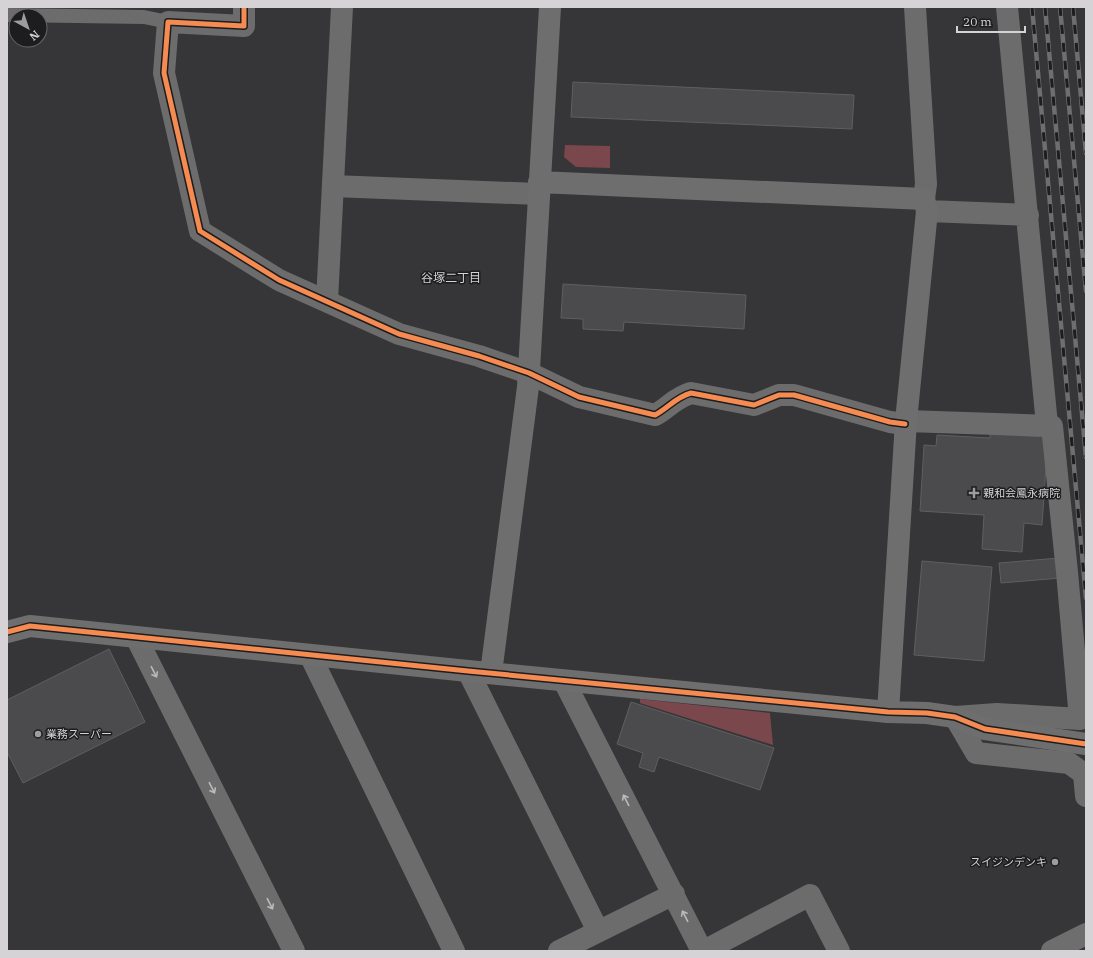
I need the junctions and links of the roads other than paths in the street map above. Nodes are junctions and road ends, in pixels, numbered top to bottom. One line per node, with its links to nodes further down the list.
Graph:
1 (244, 7): 7 (street)
2 (342, 7): 8 (street)
3 (550, 7): 9 (street)
4 (914, 7): 10 (street)
5 (1007, 7): 11 (street)
6 (7, 15): 7 (lane)
7 (168, 22): 12 (street)
8 (333, 186): 9 (street); 12 (street)
9 (538, 188): 10 (street); 13 (street)
10 (926, 205): 11 (street); 14 (street)
11 (1028, 215): 15 (street)
12 (327, 301): 13 (street)
13 (529, 373): 14 (street); 20 (street)
14 (906, 422): 15 (street); 22 (street)
15 (1047, 425): 23 (street)
16 (7, 632): 17 (street)
17 (136, 637): 18 (street); 29 (street, one-way to 29)
18 (310, 655): 19 (street); 30 (street)
19 (468, 671): 20 (street); 27 (street)
20 (491, 673): 21 (street)
21 (564, 681): 22 (street); 26 (street, one-way to 21)
22 (888, 712): 23 (street)
23 (955, 717): 24 (street); 25 (street)
24 (1086, 744)
25 (1086, 796)
26 (674, 894): 27 (street); 32 (street, one-way to 26)
27 (598, 932): 31 (street)
28 (1086, 934): 34 (street)
29 (294, 951)
30 (454, 951)
31 (559, 951)
32 (703, 951): 33 (street)
33 (838, 951)
34 (1052, 951)

